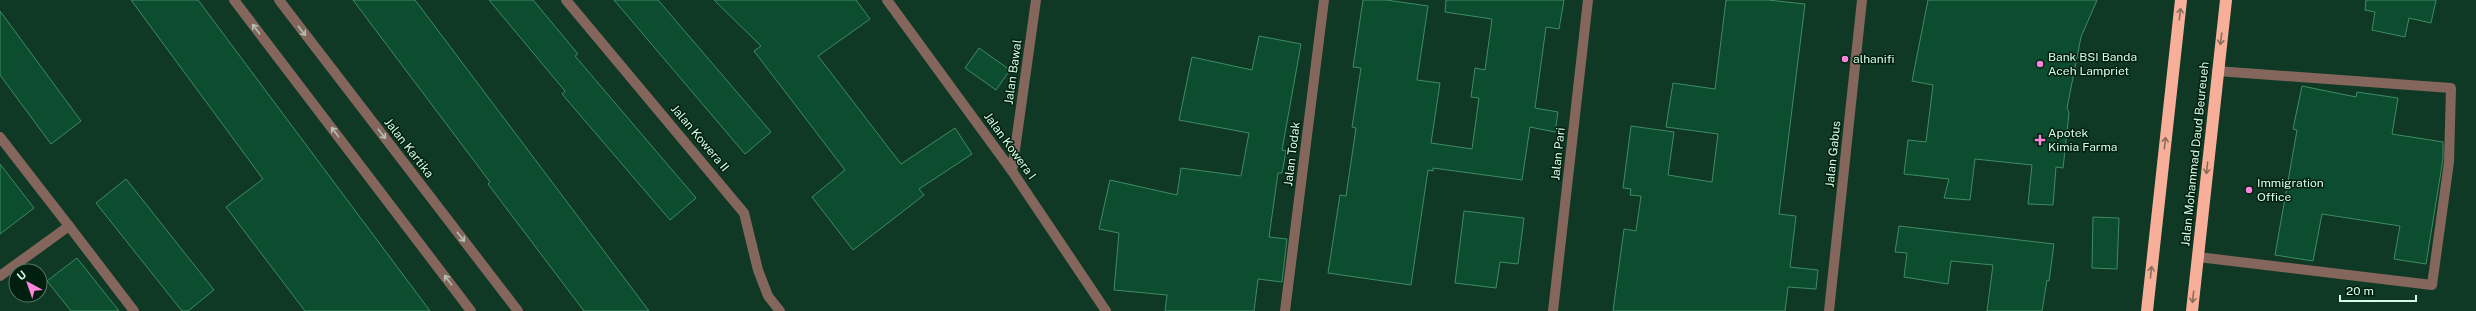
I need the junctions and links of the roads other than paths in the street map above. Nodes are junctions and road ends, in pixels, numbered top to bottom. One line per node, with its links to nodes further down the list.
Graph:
1 (234, 0): 18 (street, one-way to 1)
2 (279, 0): 19 (street, Jalan Kartika, one-way to 19)
3 (566, 0): 20 (street, Jalan Kowera II)
4 (887, 0): 13 (street, Jalan Kowera I)
5 (1036, 0): 13 (street, Jalan Bawal)
6 (1324, 0): 22 (street, Jalan Todak)
7 (1588, 0): 23 (street, Jalan Pari)
8 (1862, 0): 24 (street, Jalan Gabus)
9 (2181, 0): 25 (highway, one-way to 9)
10 (2226, 0): 11 (highway, Jalan Mohammad Daud Beureueh, one-way to 11)
11 (2217, 71): 15 (highway, Jalan Mohammad Daud Beureueh, one-way to 15); 15 (street)
12 (0, 137): 14 (street)
13 (1012, 171): 21 (street, Jalan Kowera I)
14 (69, 226): 16 (street); 17 (street)
15 (2198, 257): 26 (highway, Jalan Mohammad Daud Beureueh, one-way to 26)
16 (0, 276)
17 (134, 311)
18 (471, 311)
19 (518, 311)
20 (780, 311)
21 (1106, 311)
22 (1285, 311)
23 (1553, 311)
24 (1829, 311)
25 (2147, 311)
26 (2192, 311)

